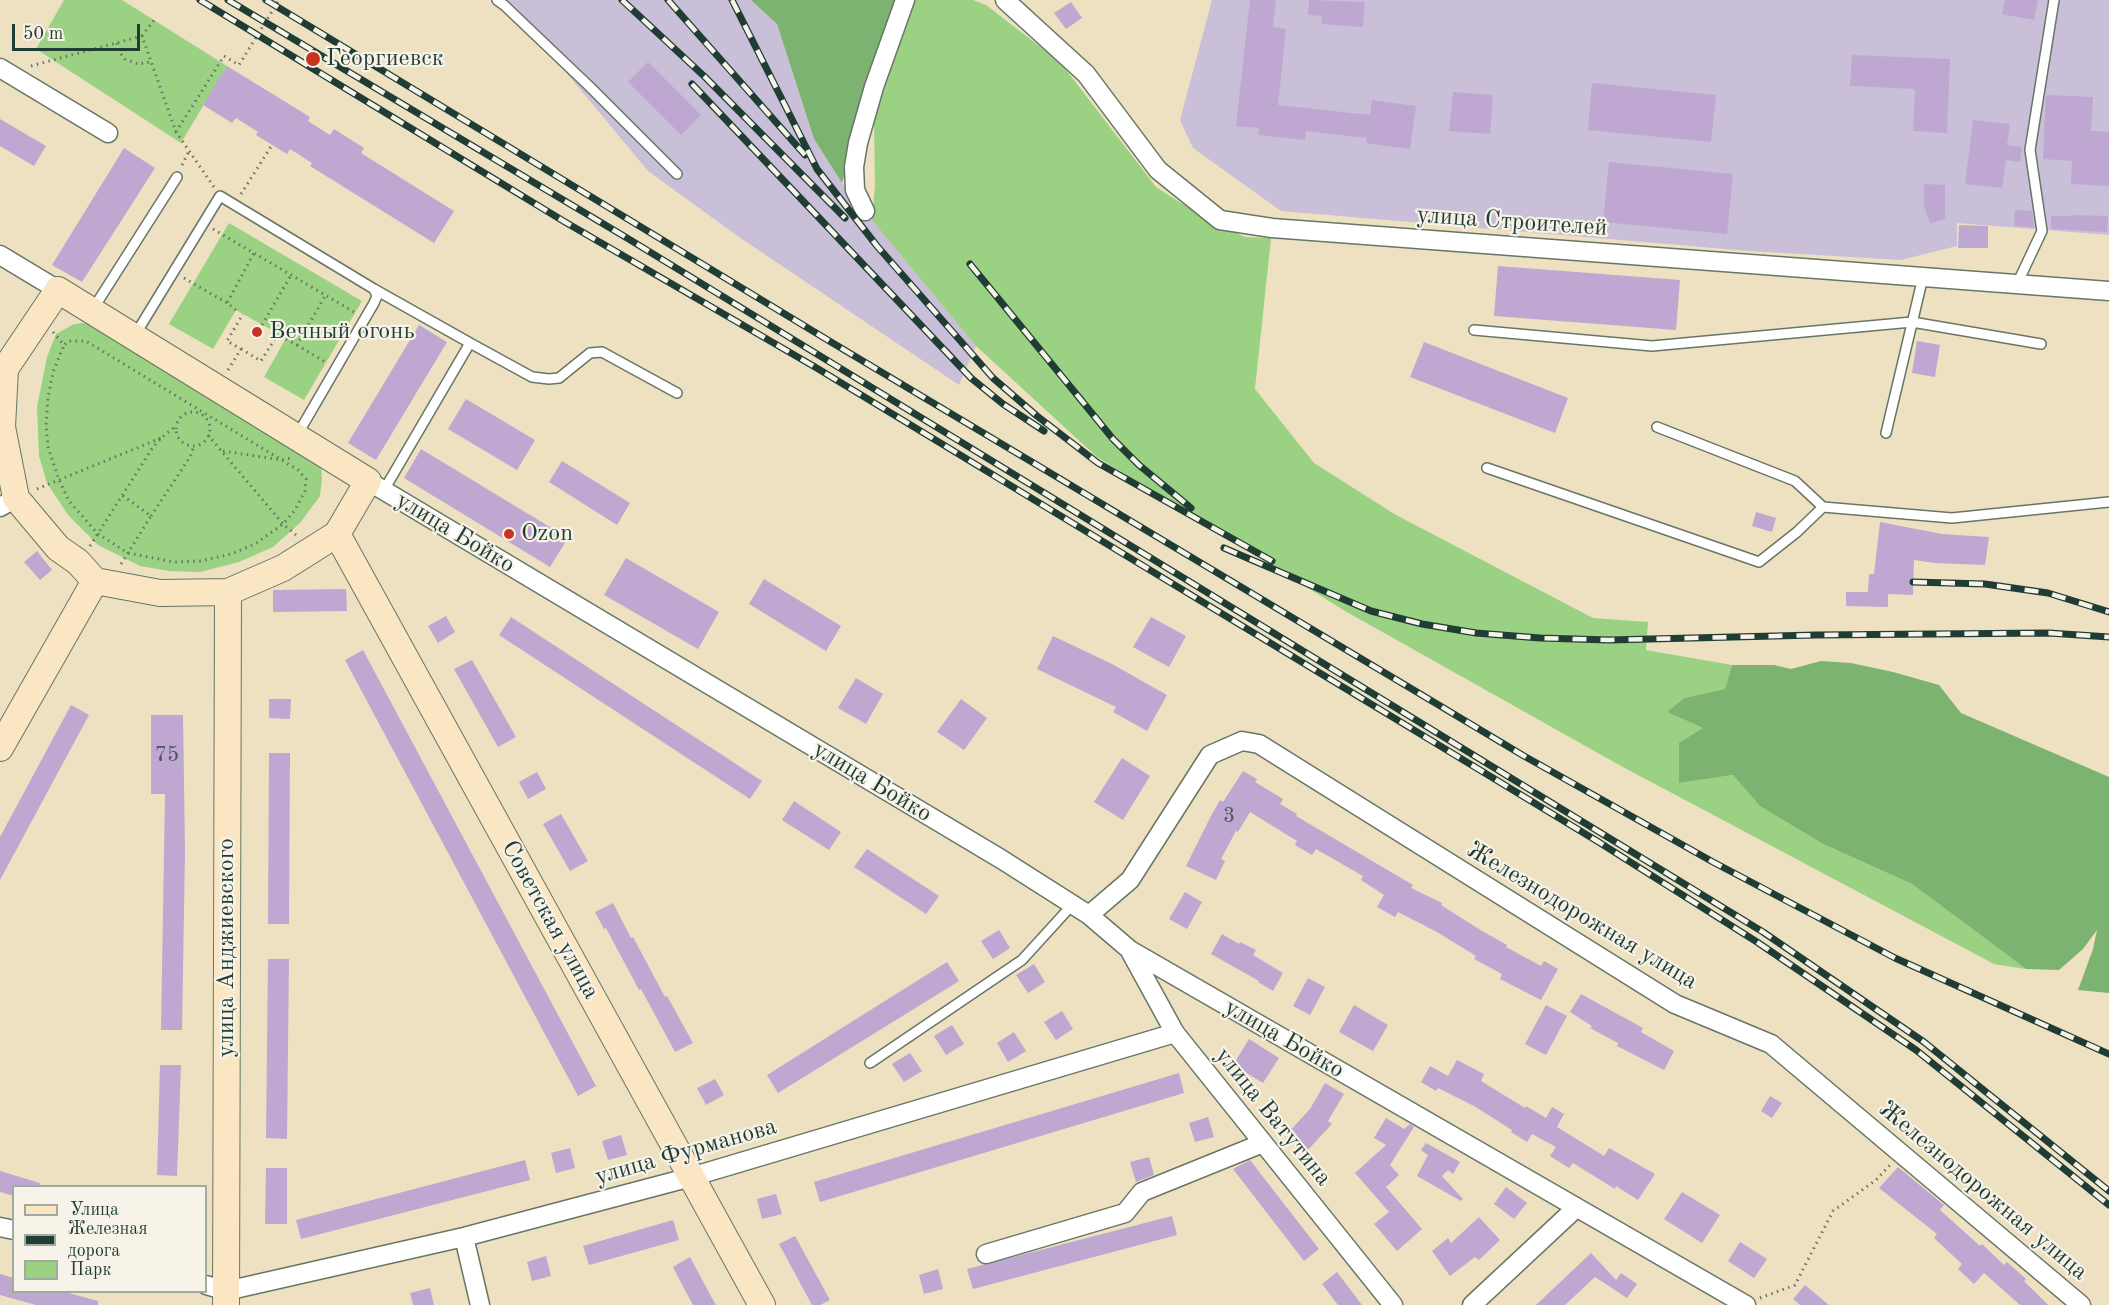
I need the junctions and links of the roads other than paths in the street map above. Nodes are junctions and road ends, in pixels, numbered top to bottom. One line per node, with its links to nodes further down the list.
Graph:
1 (497, 0): 7 (lane)
2 (905, 0): 9 (street)
3 (2054, 0): 12 (lane)
4 (1014, 1): 11 (street, улица Строителей)
5 (4, 70): 6 (street)
6 (108, 134)
7 (677, 174)
8 (177, 177): 16 (lane)
9 (865, 211)
10 (0, 255): 14 (street, улица Бойко)
11 (1923, 277): 12 (street, улица Строителей); 17 (lane)
12 (2017, 284): 15 (street, улица Строителей)
13 (374, 289): 19 (lane); 20 (lane); 26 (lane)
14 (58, 290): 16 (street, улица Бойко); 22 (street)
15 (2109, 291)
16 (92, 310): 19 (street, улица Бойко)
17 (1912, 322): 18 (lane); 21 (lane); 25 (lane)
18 (1474, 330)
19 (134, 337): 26 (street, улица Бойко)
20 (471, 343): 23 (lane); 28 (lane)
21 (2041, 344)
22 (2, 369): 30 (street)
23 (677, 393)
24 (1657, 427): 31 (lane)
25 (1886, 433)
26 (294, 447): 28 (street, улица Бойко)
27 (1487, 468): 31 (lane)
28 (376, 486): 32 (street); 36 (street, улица Бойко)
29 (2109, 502): 31 (lane)
30 (8, 503): 33 (street)
31 (1823, 507)
32 (337, 534): 34 (street); 42 (street, Советская улица)
33 (103, 581): 34 (street); 35 (street)
34 (228, 592): 46 (street, улица Анджиевского)
35 (0, 747)
36 (1073, 904): 37 (street, улица Бойко); 40 (lane)
37 (1089, 915): 38 (street, улица Бойко); 52 (street, Железнодорожная улица)
38 (1130, 950): 39 (street, улица Ватутина); 43 (street, улица Бойко)
39 (1174, 1033): 41 (street, улица Ватутина); 42 (street, улица Фурманова)
40 (870, 1064)
41 (1263, 1143): 45 (street); 50 (street, улица Ватутина)
42 (692, 1177): 44 (street, улица Фурманова); 49 (street, Советская улица)
43 (1576, 1208): 47 (street, улица Бойко); 51 (street)
44 (464, 1237): 46 (street, улица Фурманова); 48 (street)
45 (986, 1254)
46 (219, 1294)
47 (1745, 1304)
48 (480, 1305)
49 (762, 1305)
50 (1393, 1305)
51 (1472, 1305)
52 (2081, 1305)

